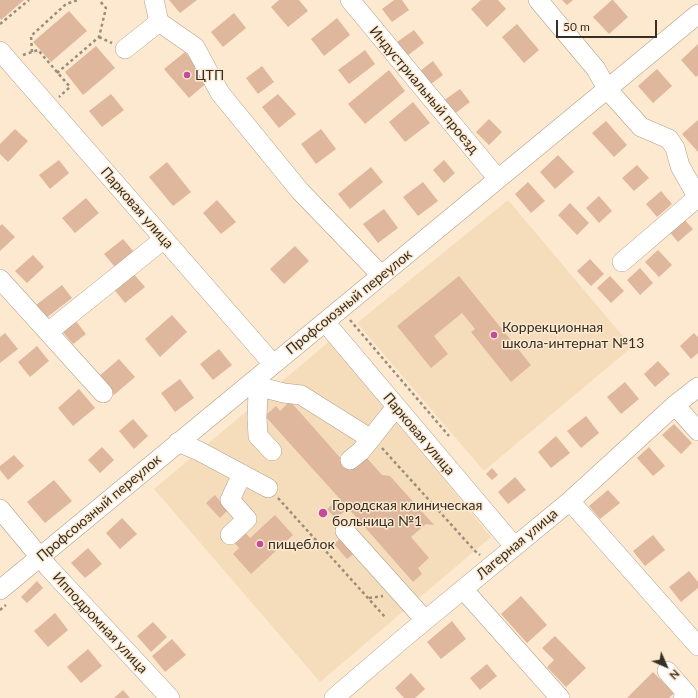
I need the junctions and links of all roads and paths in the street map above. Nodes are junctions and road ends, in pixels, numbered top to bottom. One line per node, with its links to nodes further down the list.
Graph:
1 (29, 0): 9 (path)
2 (78, 0): 11 (path)
3 (99, 0): 13 (path)
4 (154, 0): 8 (street)
5 (350, 0): 16 (street, Индустриальный проезд)
6 (538, 0): 14 (street)
7 (696, 20): 14 (street, Профсоюзный переулок)
8 (159, 22): 10 (street); 20 (street)
9 (0, 24)
10 (125, 49)
11 (32, 52): 12 (path); 13 (path)
12 (4, 56): 15 (street, Парковая улица)
13 (57, 73): 15 (path)
14 (607, 89): 16 (street, Профсоюзный переулок); 17 (street)
15 (48, 106): 18 (street, Парковая улица)
16 (498, 179): 20 (street, Профсоюзный переулок)
17 (698, 197): 19 (street)
18 (164, 239): 24 (street); 25 (street, Парковая улица)
19 (622, 262)
20 (382, 275): 22 (street, Профсоюзный переулок)
21 (0, 279): 24 (street)
22 (340, 309): 23 (street, Профсоюзный переулок); 32 (path)
23 (325, 322): 25 (street, Профсоюзный переулок); 30 (street, Парковая улица)
24 (48, 332): 28 (street)
25 (273, 364): 26 (street, Профсоюзный переулок)
26 (257, 385): 33 (street); 34 (street, Профсоюзный переулок); 35 (street)
27 (698, 387): 29 (street, Лагерная улица)
28 (103, 393)
29 (675, 405): 31 (street); 39 (street, Лагерная улица)
30 (396, 407): 33 (street); 43 (street, Парковая улица)
31 (698, 431)
32 (449, 436)
33 (371, 439): 36 (street); 44 (path)
34 (178, 442): 37 (street); 45 (street, Профсоюзный переулок)
35 (272, 451)
36 (350, 460)
37 (242, 474): 38 (street); 42 (street)
38 (268, 488): 48 (path)
39 (570, 501): 43 (street, Лагерная улица); 50 (street)
40 (0, 509): 45 (street, Ипподромная улица)
41 (345, 531): 49 (street)
42 (230, 535)
43 (514, 546): 46 (street, Лагерная улица)
44 (480, 555)
45 (40, 557): 47 (street, Профсоюзный переулок); 53 (street, Ипподромная улица)
46 (463, 589): 49 (street, Лагерная улица); 54 (street)
47 (0, 590)
48 (385, 617)
49 (425, 620): 52 (street, Лагерная улица)
50 (698, 646)
51 (667, 671): 55 (street)
52 (344, 695)
53 (170, 698)
54 (560, 698)
55 (683, 698)

